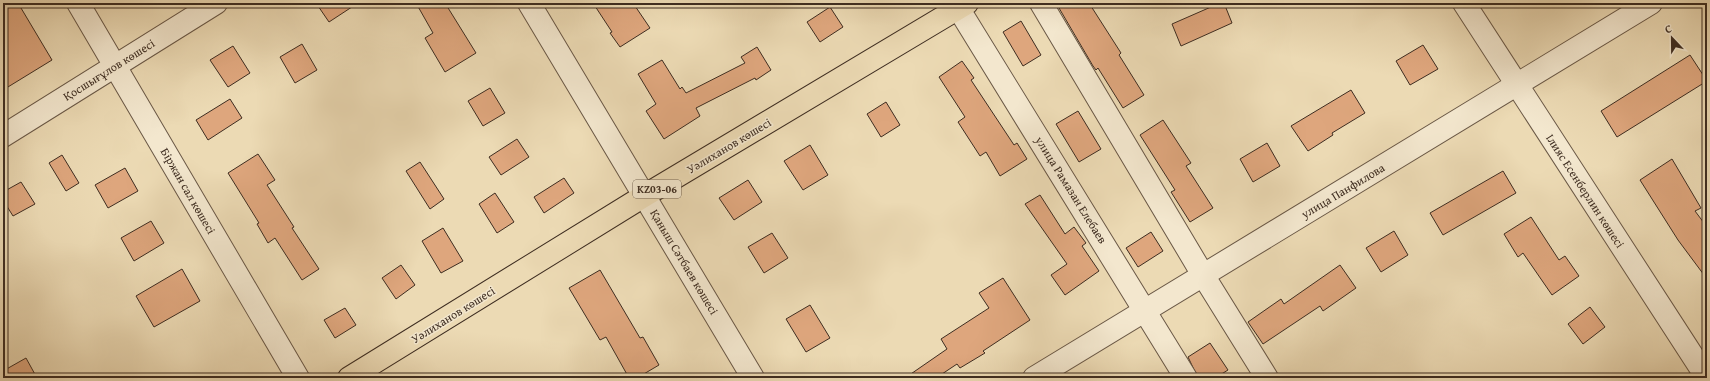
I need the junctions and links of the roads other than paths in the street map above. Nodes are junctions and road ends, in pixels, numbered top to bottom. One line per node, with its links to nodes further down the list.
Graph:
1 (78, 3): 8 (street, Біржан сал көшесі)
2 (216, 3): 8 (street, Қосшығұлов көшесі)
3 (528, 3): 11 (street, Қаныш Сәтбаев көшесі)
4 (1041, 3): 12 (street)
5 (1464, 3): 9 (street, Ілияс Есенберлин көшесі)
6 (1651, 3): 9 (street, улица Панфилова)
7 (960, 5): 11 (main road, Уәлиханов көшесі / KZ03-06); 13 (street, улица Рамазан Елебаев)
8 (115, 66): 10 (street, Қосшығұлов көшесі); 14 (street, Біржан сал көшесі)
9 (1516, 85): 12 (street, улица Панфилова); 20 (street, Ілияс Есенберлин көшесі)
10 (3, 136)
11 (644, 196): 15 (main road, Уәлиханов көшесі / KZ03-06); 16 (street, Қаныш Сәтбаев көшесі)
12 (1203, 275): 13 (street, улица Панфилова); 19 (street)
13 (1145, 311): 17 (street, улица Панфилова); 18 (street, улица Рамазан Елебаев)
14 (298, 378)
15 (349, 378)
16 (753, 378)
17 (1034, 378)
18 (1186, 378)
19 (1267, 378)
20 (1707, 378)

